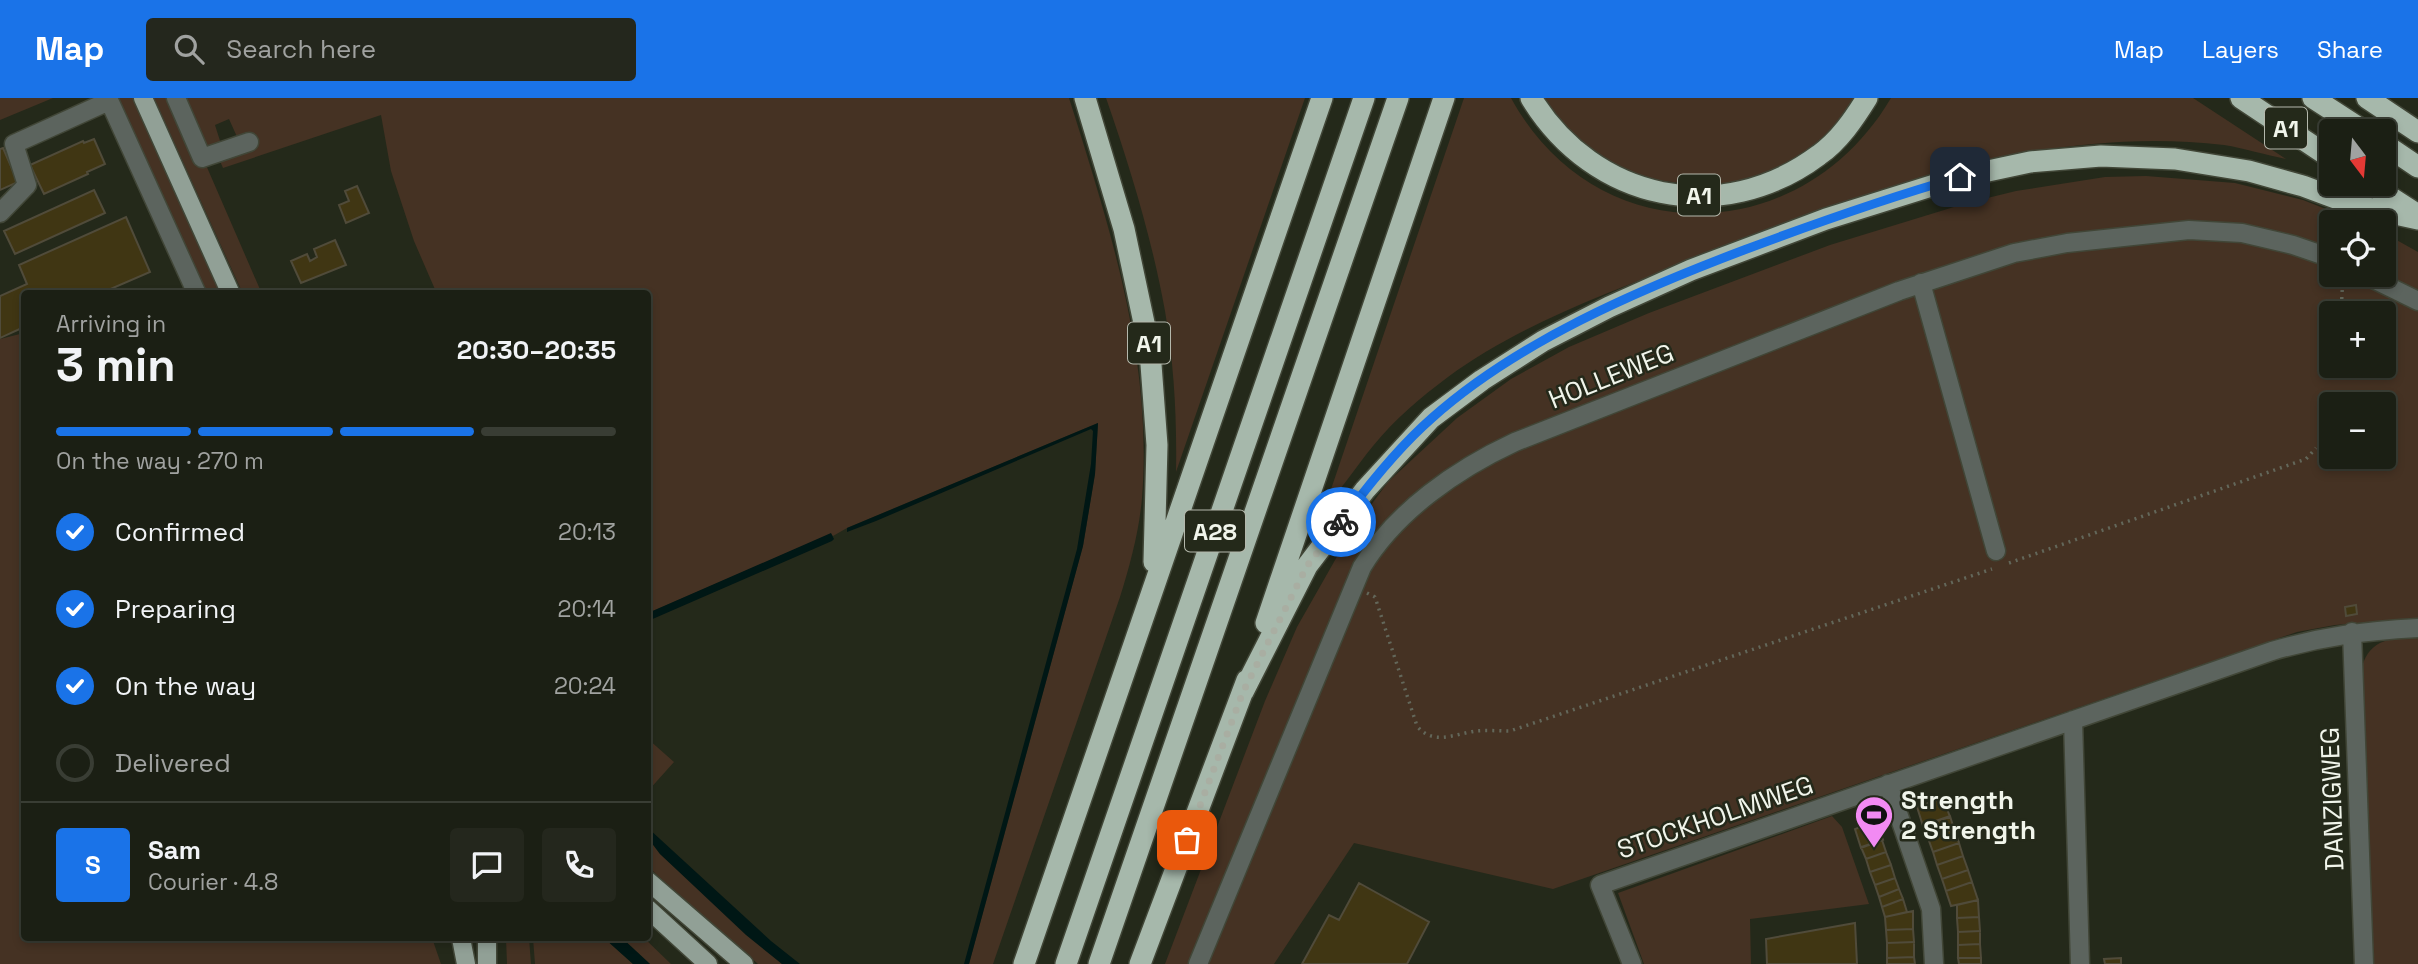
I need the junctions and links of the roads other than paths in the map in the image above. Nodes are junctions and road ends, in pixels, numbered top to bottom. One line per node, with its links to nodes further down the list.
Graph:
1 (143, 98): 27 (main road)
2 (176, 98): 16 (street)
3 (1085, 98): 30 (highway, A1)
4 (1322, 98): 30 (highway, A28)
5 (1364, 98): 45 (highway, A28)
6 (1398, 98): 46 (highway, A28)
7 (1444, 98): 33 (highway)
8 (1531, 98): 9 (highway, A1)
9 (1867, 98)
10 (2241, 98): 17 (highway, A1)
11 (2313, 98): 14 (highway, A1)
12 (2367, 98): 15 (highway)
13 (109, 99): 21 (street); 26 (street)
14 (2345, 119)
15 (2418, 132)
16 (249, 142)
17 (2319, 150)
18 (2396, 152): 19 (highway)
19 (2418, 167)
20 (2387, 196): 22 (highway)
21 (0, 213)
22 (2418, 217): 33 (highway)
23 (2319, 254): 24 (street, HOLLEWEG)
24 (1921, 283): 29 (street); 48 (street, HOLLEWEG)
25 (2389, 287): 28 (street)
26 (195, 290)
27 (229, 290)
28 (2418, 301)
29 (1996, 551)
30 (1151, 596): 44 (highway, A28)
31 (2418, 628): 32 (street, STOCKHOLMWEG)
32 (2352, 632): 34 (street, STOCKHOLMWEG); 52 (street, DANZIGWEG)
33 (1243, 692): 47 (highway)
34 (2073, 720): 35 (street, STOCKHOLMWEG); 51 (street)
35 (1888, 784): 49 (street, STOCKHOLMWEG); 50 (street)
36 (651, 884): 43 (main road)
37 (651, 912): 42 (main road)
38 (462, 941): 40 (main road)
39 (487, 941): 41 (main road)
40 (466, 964)
41 (487, 964)
42 (708, 964)
43 (744, 964)
44 (1024, 964)
45 (1066, 964)
46 (1099, 964)
47 (1140, 964)
48 (1198, 964)
49 (1632, 964)
50 (1934, 964)
51 (2080, 964)
52 (2364, 964)

